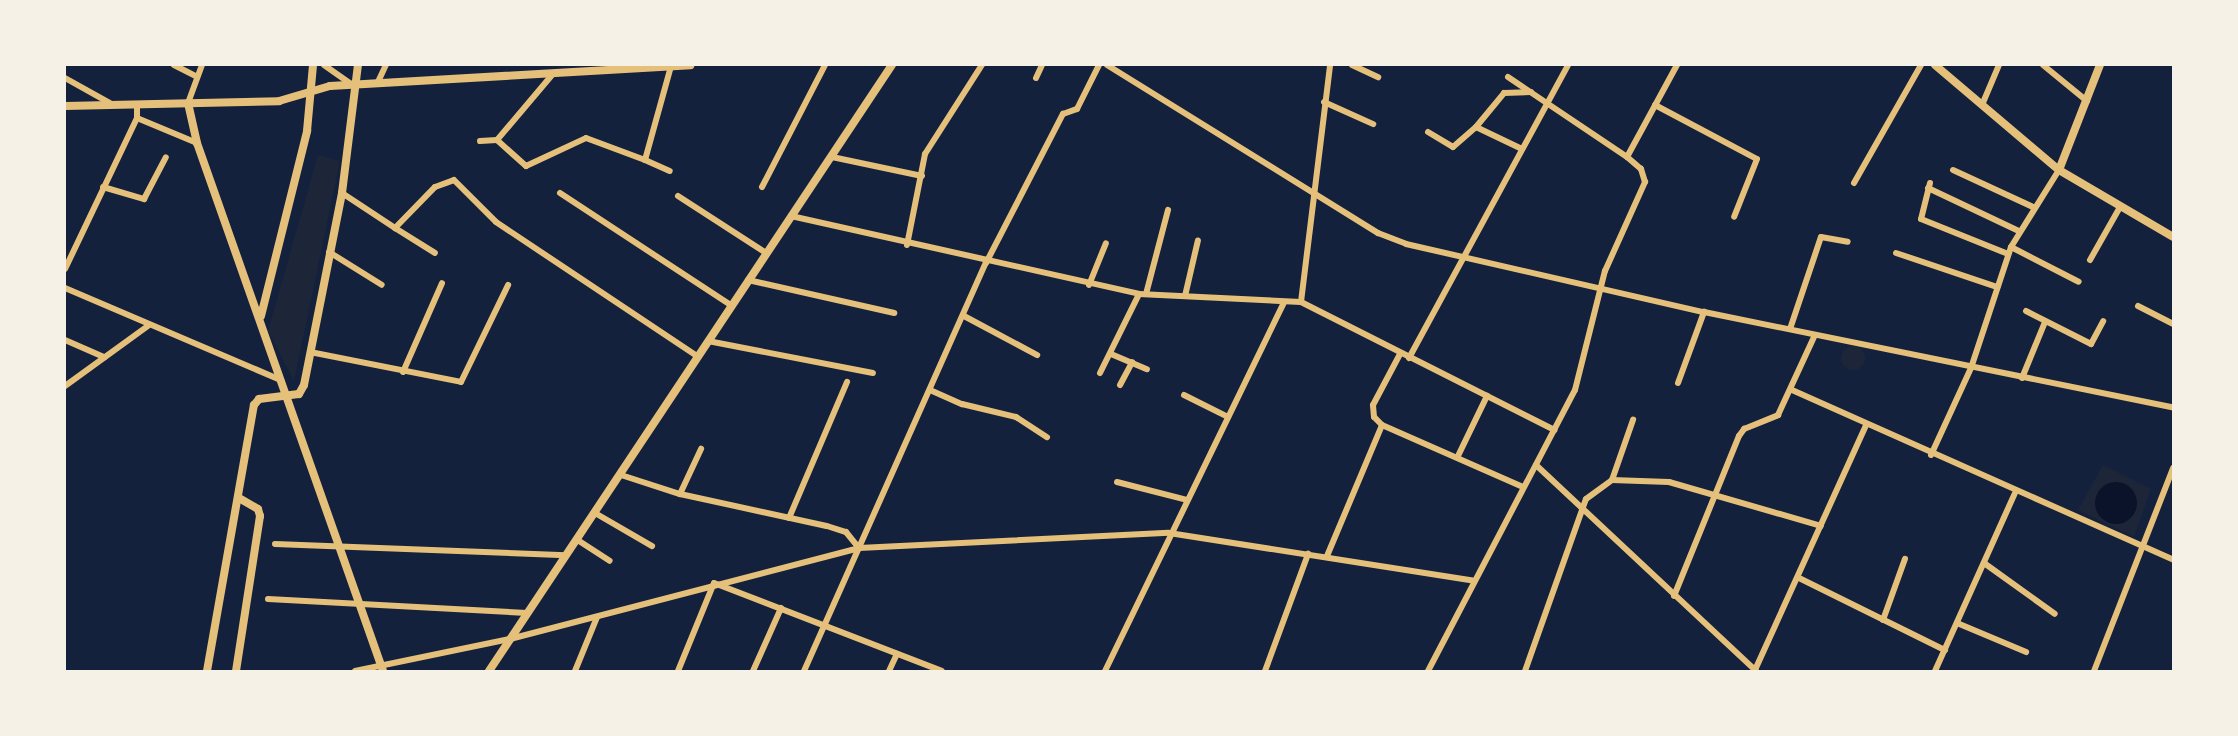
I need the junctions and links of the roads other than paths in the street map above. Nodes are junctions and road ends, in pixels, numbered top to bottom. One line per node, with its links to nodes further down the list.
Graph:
1 (174, 65): 27 (street)
2 (202, 65): 27 (street)
3 (313, 65): 36 (street)
4 (324, 65): 34 (street)
5 (358, 65): 34 (street)
6 (386, 65): 33 (street)
7 (526, 65): 28 (street)
8 (684, 65): 9 (street); 24 (street)
9 (690, 65)
10 (825, 65): 64 (street)
11 (892, 65): 55 (street)
12 (982, 65): 61 (street)
13 (1042, 65): 32 (street)
14 (1100, 65): 88 (street)
15 (1107, 65): 65 (street)
16 (1330, 65): 38 (street)
17 (1352, 65): 29 (street)
18 (1568, 65): 42 (street)
19 (1677, 65): 43 (street)
20 (1921, 65): 62 (street)
21 (1998, 65): 44 (street)
22 (2043, 65): 37 (street)
23 (2100, 65): 37 (street)
24 (671, 66): 26 (street); 57 (street)
25 (1941, 67): 44 (street)
26 (552, 75): 28 (street); 50 (street)
27 (196, 76): 40 (street)
28 (522, 77): 33 (street)
29 (1378, 77)
30 (1508, 77): 35 (street)
31 (65, 78): 39 (street)
32 (1036, 78)
33 (376, 86): 34 (street)
34 (355, 87): 36 (street); 66 (street)
35 (1533, 92): 42 (street); 48 (street)
36 (310, 94): 40 (street); 108 (street)
37 (2087, 101): 59 (street)
38 (1324, 102): 47 (street); 65 (street)
39 (110, 103): 41 (street); 45 (street)
40 (188, 103): 41 (street); 52 (street)
41 (137, 104): 46 (street)
42 (1547, 104): 53 (street); 56 (street)
43 (1655, 105): 56 (street); 73 (street)
44 (1982, 105): 59 (street)
45 (65, 106)
46 (137, 118): 52 (street); 63 (street)
47 (1373, 124)
48 (1476, 127): 49 (street); 53 (street)
49 (1428, 132)
50 (497, 140): 51 (street); 57 (street)
51 (480, 141)
52 (197, 143): 108 (street)
53 (1522, 149): 86 (street)
54 (166, 157): 63 (street)
55 (832, 157): 61 (street); 72 (street)
56 (1627, 158): 98 (street)
57 (645, 160): 60 (street)
58 (1953, 170): 69 (street)
59 (2059, 170): 69 (street); 70 (street)
60 (670, 171)
61 (922, 176): 80 (street)
62 (1854, 183)
63 (103, 187): 89 (street)
64 (762, 187)
65 (1311, 191): 86 (street); 101 (street)
66 (342, 193): 74 (street); 82 (street)
67 (560, 193): 103 (street)
68 (678, 196): 84 (street)
69 (2033, 207): 75 (street)
70 (2120, 207): 76 (street); 87 (street)
71 (1168, 209): 99 (street)
72 (791, 216): 80 (street); 84 (street)
73 (1734, 216)
74 (396, 228): 83 (street); 122 (street)
75 (2019, 231): 81 (street); 81 (street)
76 (2173, 237)
77 (1198, 240): 100 (street)
78 (1848, 242): 114 (street)
79 (1106, 243): 95 (street)
80 (907, 245): 88 (street)
81 (2010, 251): 91 (street); 97 (street)
82 (329, 252): 93 (street); 118 (street)
83 (435, 253)
84 (766, 253): 90 (street)
85 (1896, 253): 97 (street)
86 (1462, 256): 98 (street); 124 (street)
87 (2090, 260)
88 (986, 263): 95 (street); 109 (street)
89 (65, 269)
90 (748, 280): 103 (street); 107 (street)
91 (2079, 282)
92 (442, 284): 128 (street)
93 (382, 285)
94 (508, 285): 128 (street)
95 (1089, 285): 99 (street)
96 (65, 288): 113 (street)
97 (1997, 288): 126 (street)
98 (1599, 289): 106 (street); 147 (street)
99 (1143, 294): 100 (street); 119 (street)
100 (1185, 296): 102 (street)
101 (1301, 302): 102 (street); 120 (street)
102 (1284, 303): 143 (street)
103 (732, 306): 117 (street)
104 (2138, 306): 112 (street)
105 (2026, 311): 111 (street)
106 (1704, 312): 114 (street); 134 (street)
107 (894, 313)
108 (261, 316): 132 (street)
109 (964, 316): 121 (street); 137 (street)
110 (2103, 321): 111 (street)
111 (2045, 322): 131 (street)
112 (2173, 324)
113 (148, 326): 123 (street); 132 (street)
114 (1790, 329): 115 (street)
115 (1815, 335): 126 (street); 138 (street)
116 (65, 340): 123 (street)
117 (708, 341): 122 (street); 129 (street)
118 (310, 352): 128 (street); 139 (street)
119 (1111, 354): 125 (street); 130 (street)
120 (1400, 354): 124 (street); 145 (street)
121 (1037, 355)
122 (697, 356): 154 (street)
123 (104, 357): 136 (street)
124 (1409, 358): 141 (street)
125 (1132, 362): 127 (street); 135 (street)
126 (1971, 368): 131 (street); 150 (street)
127 (1147, 369)
128 (403, 372)
129 (873, 373)
130 (1100, 373)
131 (2022, 378): 142 (street)
132 (283, 381): 139 (street)
133 (848, 382): 165 (street)
134 (1678, 383)
135 (1121, 385)
136 (65, 386)
137 (930, 390): 148 (street); 172 (street)
138 (1792, 390): 146 (street); 160 (street)
139 (289, 395): 161 (street); 170 (street)
140 (1184, 395): 143 (street)
141 (1487, 396): 147 (street); 151 (street)
142 (2173, 407)
143 (1228, 417): 162 (street)
144 (1633, 420): 155 (street)
145 (1382, 425): 151 (street); 176 (street)
146 (1866, 425): 150 (street); 166 (street)
147 (1554, 430): 152 (street)
148 (1047, 437)
149 (701, 449): 159 (street)
150 (1931, 455): 158 (street)
151 (1458, 456): 157 (street)
152 (1536, 464): 157 (street); 163 (street)
153 (2173, 468): 173 (street)
154 (621, 475): 159 (street); 164 (street)
155 (1612, 480): 160 (street); 163 (street)
156 (1117, 482): 162 (street)
157 (1523, 487): 182 (street)
158 (2015, 493): 173 (street); 180 (street)
159 (680, 494): 165 (street)
160 (1716, 494): 166 (street); 184 (street)
161 (239, 498): 199 (street); 200 (street)
162 (1186, 500): 167 (street)
163 (1584, 508): 184 (street); 212 (street)
164 (594, 513): 168 (street); 171 (street)
165 (789, 518): 172 (street)
166 (1821, 526): 181 (street)
167 (1169, 533): 172 (street); 174 (street); 209 (street)
168 (576, 539): 175 (street); 179 (street)
169 (275, 544): 170 (street)
170 (339, 545): 175 (street); 186 (street)
171 (652, 546)
172 (859, 548): 183 (street); 193 (street)
173 (2141, 548): 178 (street); 215 (street)
174 (1308, 554): 176 (street); 210 (street)
175 (566, 555): 188 (street)
176 (1327, 556): 182 (street)
177 (1905, 559): 191 (street)
178 (2173, 560)
179 (610, 561)
180 (1984, 562): 189 (street); 192 (street)
181 (1798, 578): 191 (street); 213 (street)
182 (1474, 581): 211 (street)
183 (714, 583): 187 (street); 190 (street); 204 (street)
184 (1674, 596): 213 (street)
185 (268, 599): 186 (street)
186 (359, 605): 188 (street); 198 (street)
187 (781, 608): 193 (street); 205 (street)
188 (527, 613): 194 (street)
189 (2055, 614)
190 (597, 617): 194 (street); 203 (street)
191 (1883, 620): 195 (street)
192 (1957, 623): 195 (street); 196 (street)
193 (824, 625): 197 (street); 206 (street)
194 (510, 639): 198 (street); 202 (street)
195 (1945, 650): 214 (street)
196 (2026, 652)
197 (897, 654): 207 (street); 208 (street)
198 (382, 669): 201 (street)
199 (207, 671)
200 (236, 671)
201 (355, 671)
202 (489, 671)
203 (575, 671)
204 (678, 671)
205 (754, 671)
206 (804, 671)
207 (889, 671)
208 (942, 671)
209 (1105, 671)
210 (1265, 671)
211 (1428, 671)
212 (1525, 671)
213 (1755, 671)
214 (1935, 671)
215 (2094, 671)

